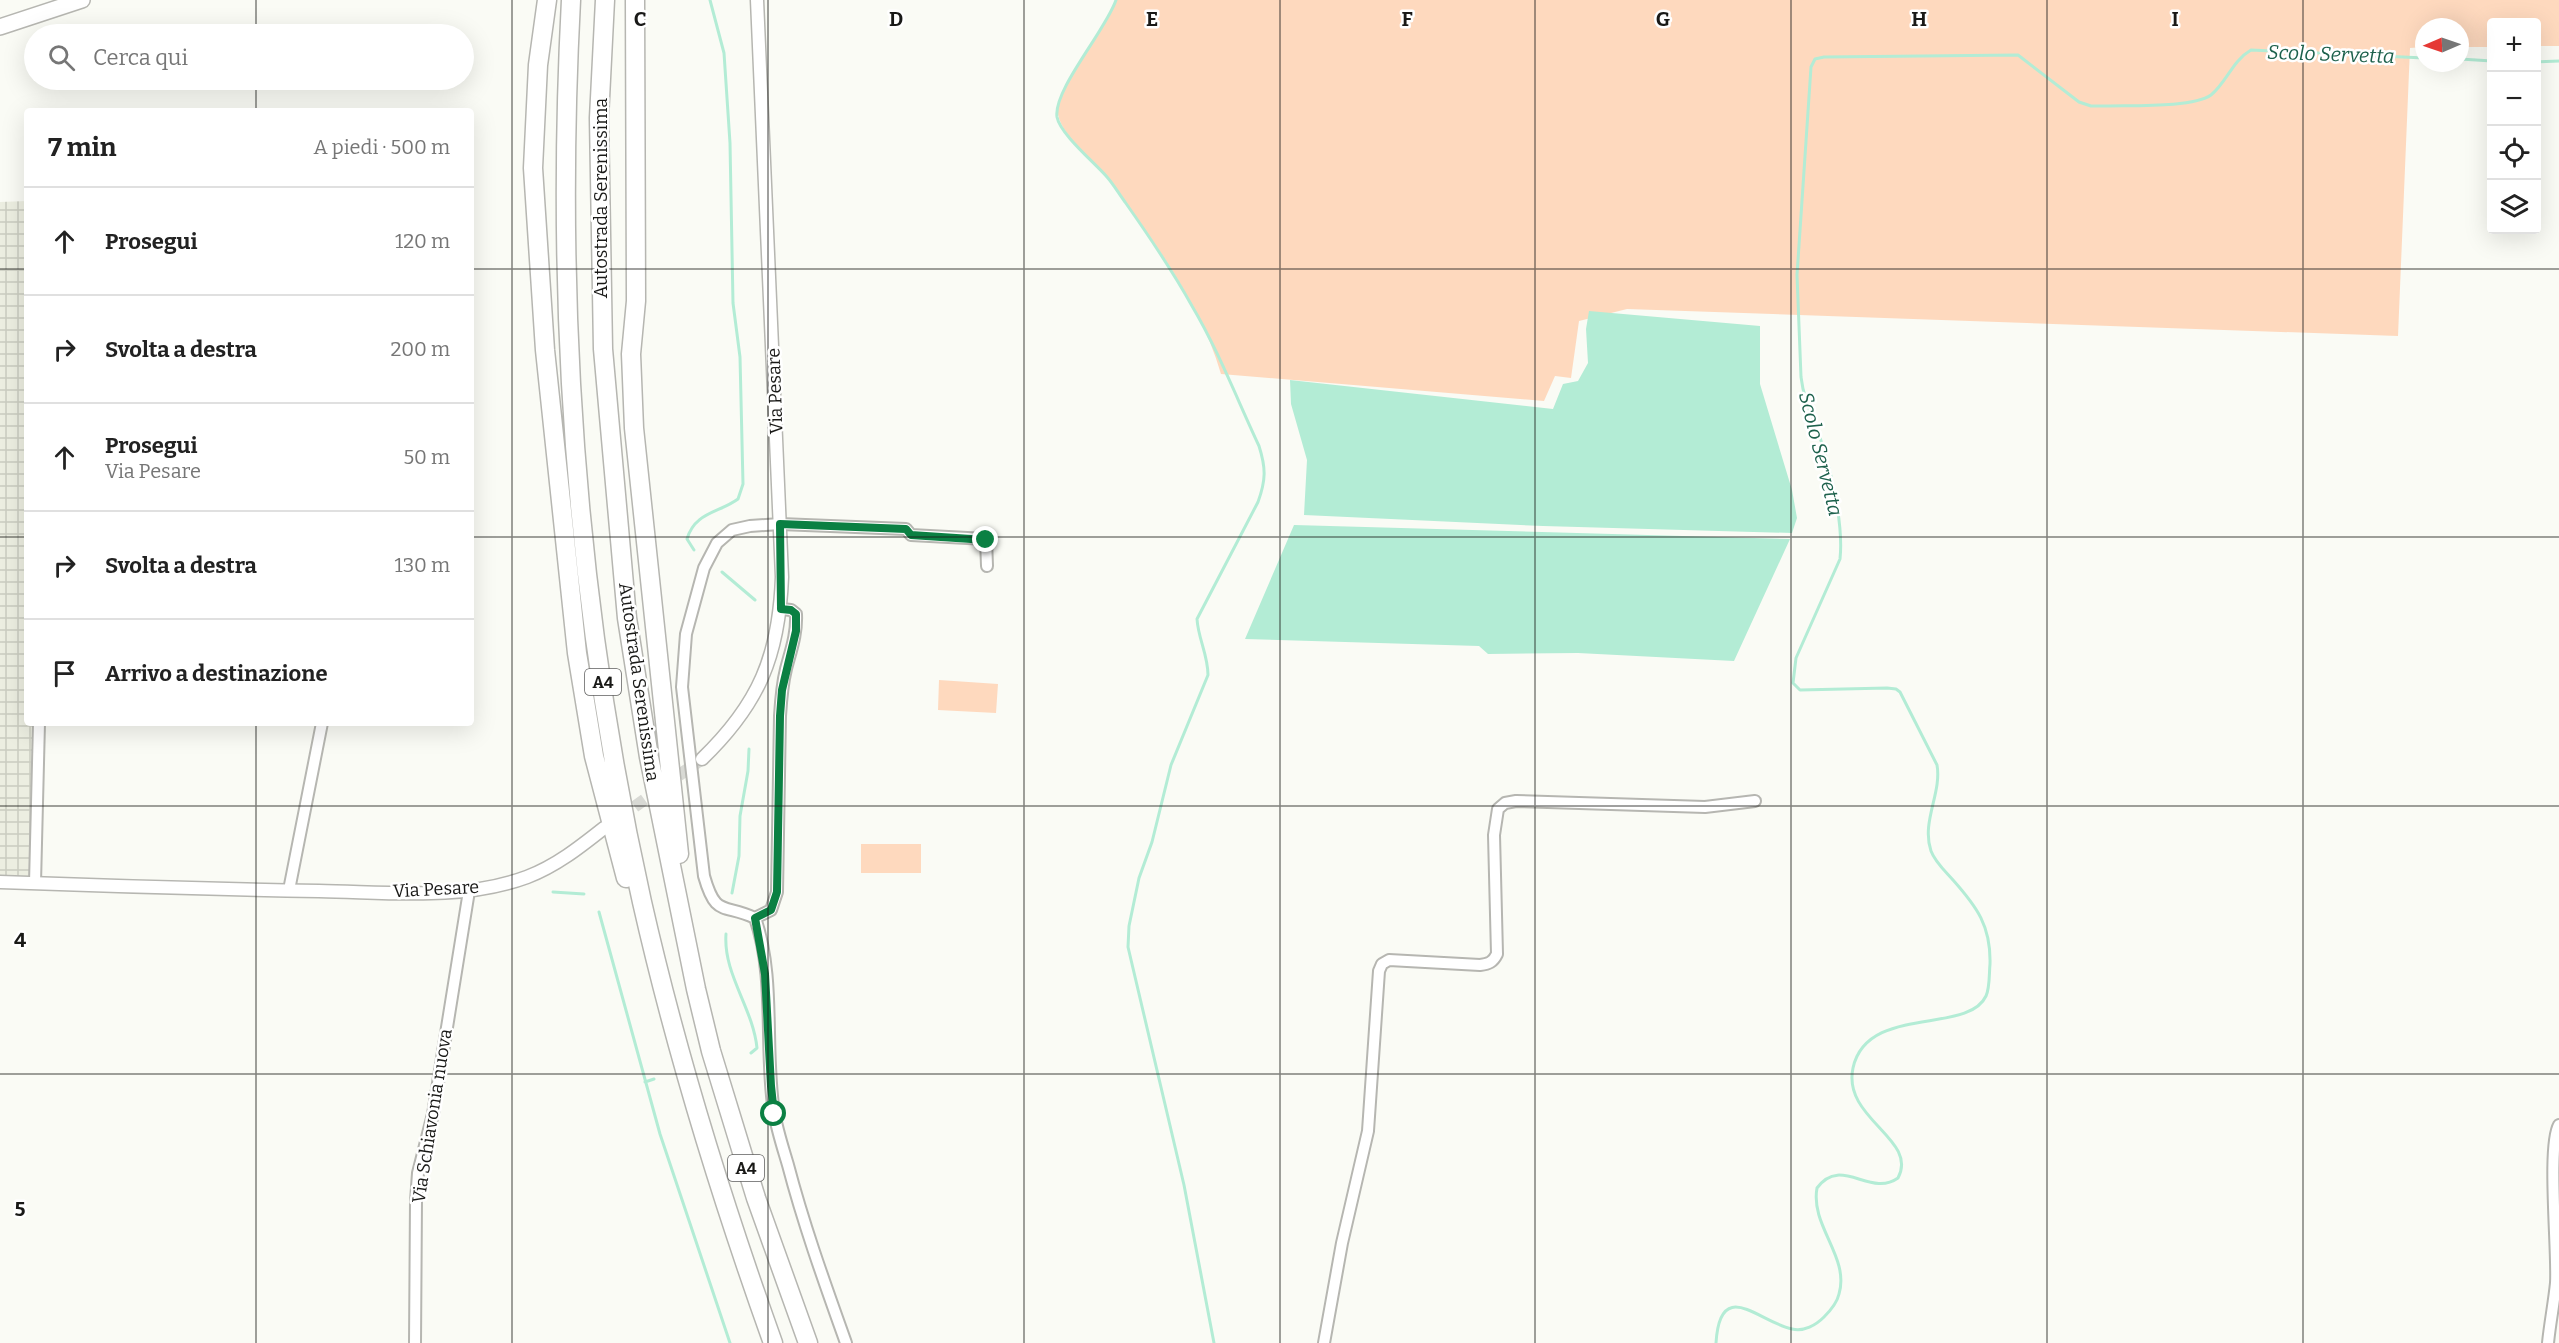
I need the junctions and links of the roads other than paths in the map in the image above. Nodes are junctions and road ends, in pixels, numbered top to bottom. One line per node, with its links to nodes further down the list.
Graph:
1 (82, 0): 7 (main road)
2 (547, 0): 22 (highway)
3 (571, 0): 22 (highway, Autostrada Serenissima / A4)
4 (606, 0): 21 (highway, Autostrada Serenissima / A4)
5 (635, 0): 21 (highway)
6 (757, 0): 8 (street, Via Pesare)
7 (0, 27)
8 (780, 524): 9 (street); 10 (street, Via Pesare); 20 (street)
9 (987, 566)
10 (781, 609): 13 (street, Via Pesare); 20 (street)
11 (39, 726): 17 (street)
12 (321, 726): 18 (street)
13 (702, 759)
14 (1755, 801): 28 (street)
15 (604, 828): 19 (street, Via Pesare)
16 (0, 882): 17 (street, Via Pesare)
17 (35, 883): 18 (street, Via Pesare)
18 (289, 890): 19 (street, Via Pesare)
19 (469, 891): 24 (street, Via Schiavonia nuova)
20 (755, 918): 27 (street)
21 (696, 989): 26 (highway, Autostrada Serenissima / A4)
22 (677, 1042): 25 (highway, Autostrada Serenissima / A4)
23 (2559, 1125): 29 (street)
24 (415, 1343)
25 (773, 1343)
26 (808, 1343)
27 (846, 1343)
28 (1324, 1343)
29 (2548, 1343)

